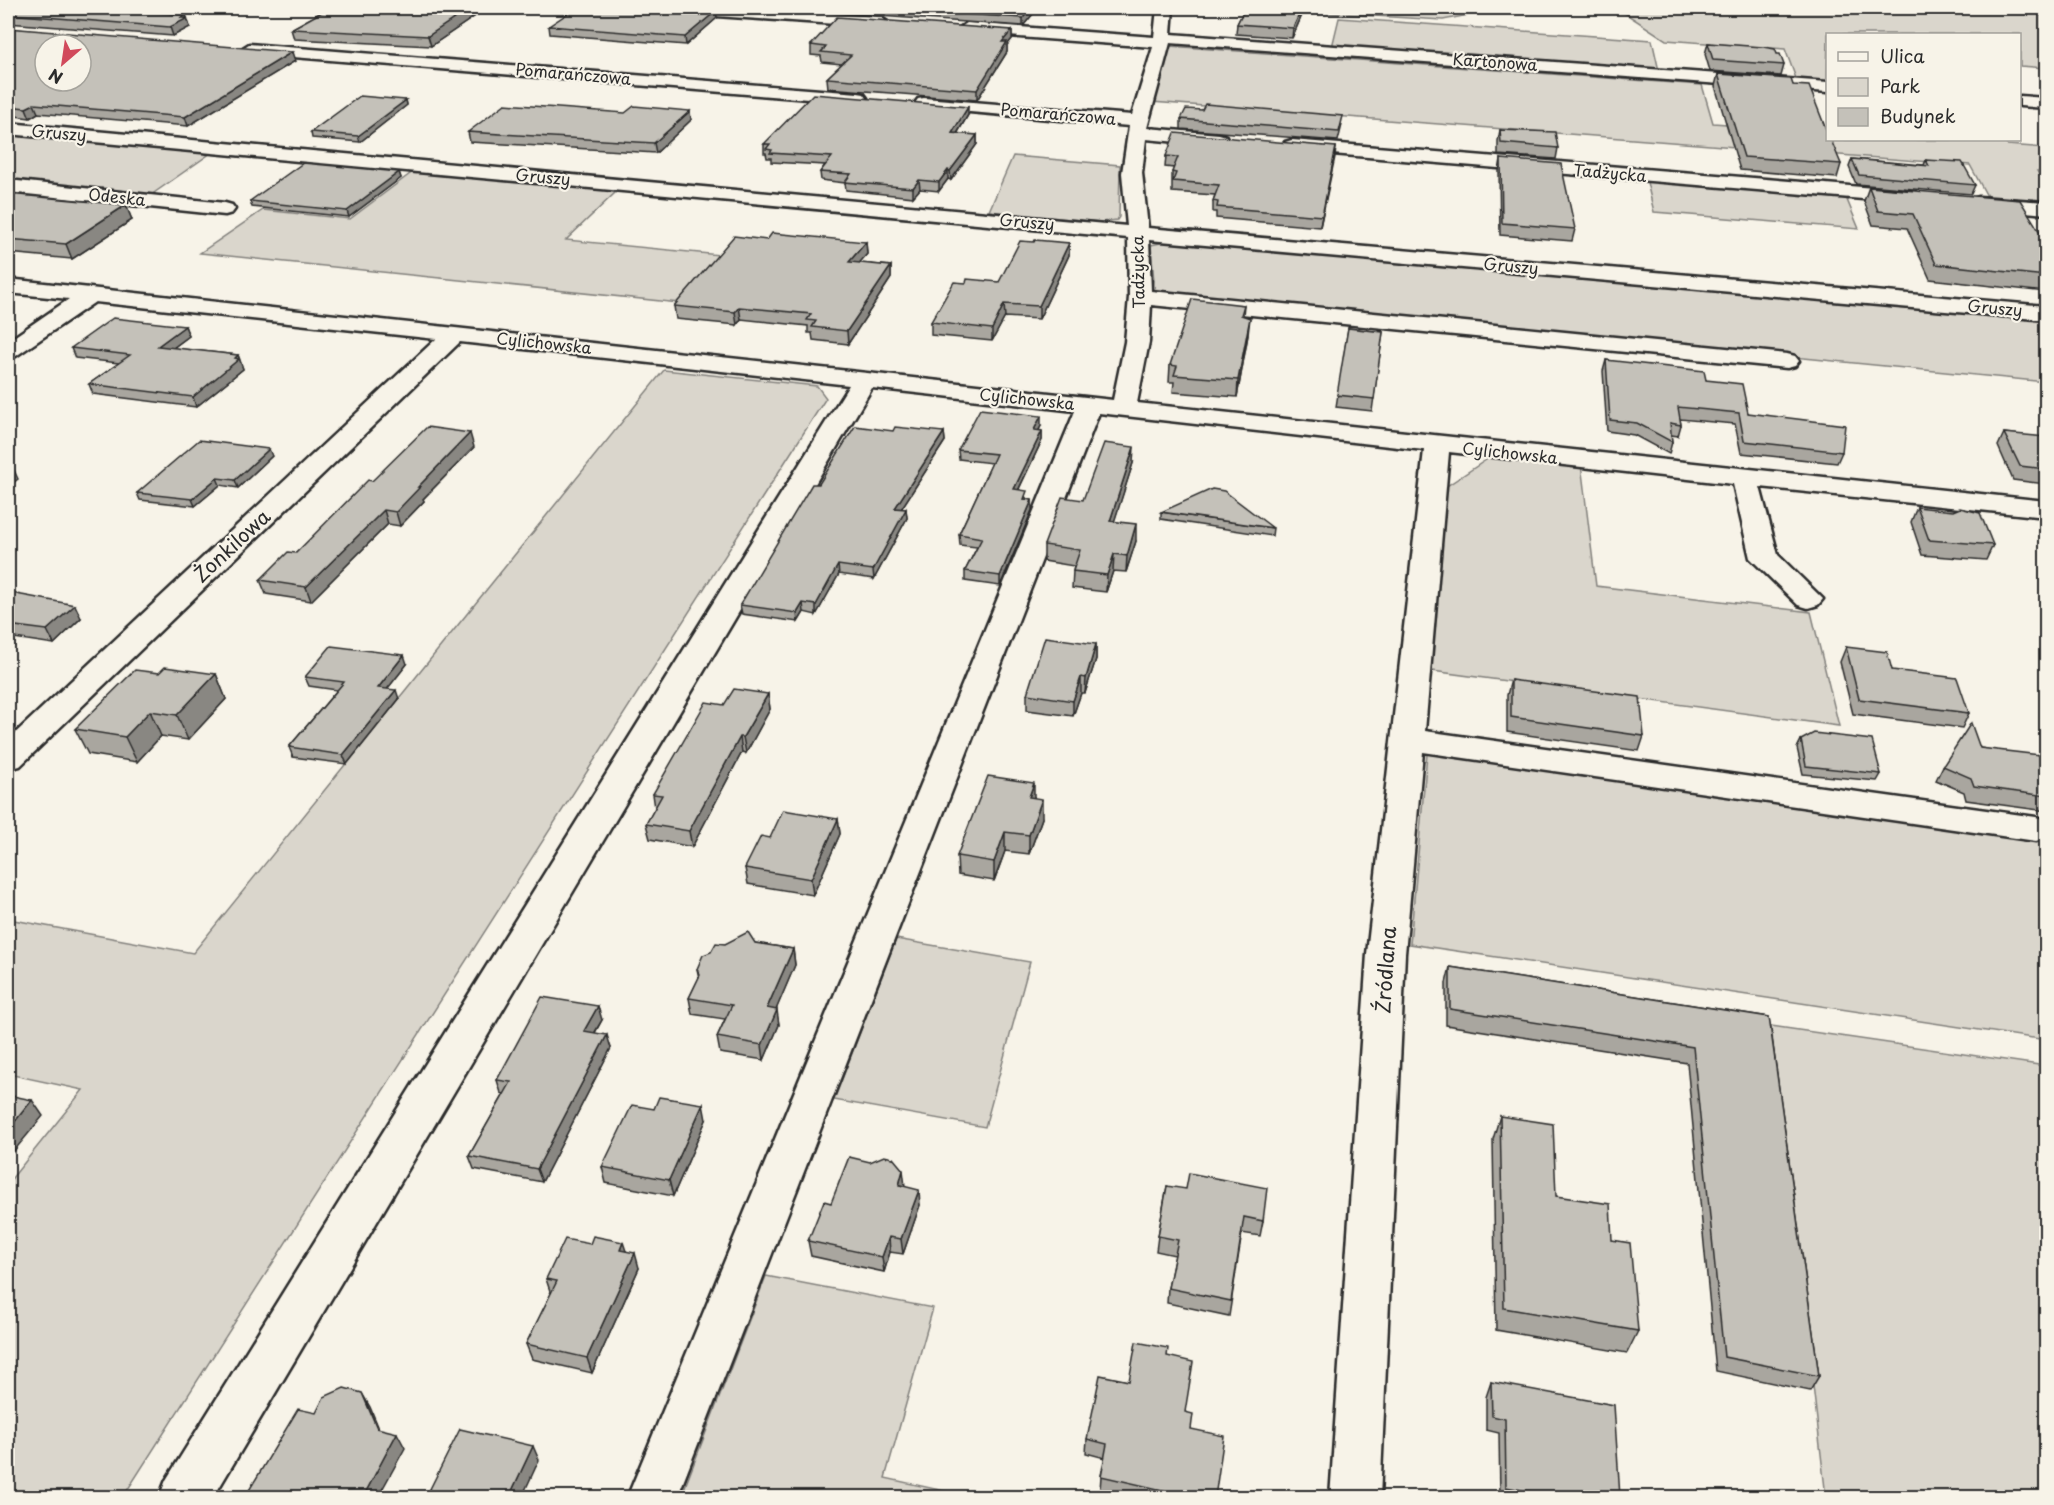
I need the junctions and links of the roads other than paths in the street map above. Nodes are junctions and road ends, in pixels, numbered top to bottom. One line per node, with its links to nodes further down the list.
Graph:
1 (672, 8): 3 (street)
2 (1165, 8): 5 (street, Tadżycka)
3 (895, 23)
4 (953, 27): 5 (street, Kartonowa)
5 (1162, 40): 7 (street, Kartonowa); 12 (street, Tadżycka)
6 (230, 47): 8 (street, Pomarańczowa)
7 (1826, 87)
8 (874, 99)
9 (2021, 101): 11 (street)
10 (909, 102): 12 (street, Pomarańczowa)
11 (2046, 103)
12 (1138, 127): 14 (street); 21 (street, Tadżycka)
13 (8, 128): 21 (street, Gruszy)
14 (1232, 141)
15 (1268, 144): 17 (street, Tadżycka)
16 (8, 186): 20 (street, Odeska)
17 (1928, 199)
18 (1963, 201): 19 (street)
19 (2046, 208)
20 (225, 209)
21 (1138, 233): 24 (street, Tadżycka); 25 (street, Gruszy)
22 (8, 286): 23 (street, Cylichowska)
23 (90, 295): 26 (street, Cylichowska); 27 (street)
24 (1140, 297): 28 (street); 30 (street, Tadżycka)
25 (2046, 313)
26 (455, 334): 29 (street, Cylichowska); 36 (street, Żonkilowa)
27 (8, 351)
28 (1787, 361)
29 (865, 380): 30 (street, Cylichowska); 38 (street)
30 (1106, 408): 31 (street, Cylichowska); 39 (street, Tadżycka)
31 (1437, 445): 32 (street, Cylichowska); 35 (street, Źródlana)
32 (1745, 478): 33 (street, Cylichowska); 34 (street)
33 (2046, 509)
34 (1808, 599)
35 (1408, 739): 37 (street); 40 (street, Źródlana)
36 (8, 758)
37 (2036, 829)
38 (184, 1497)
39 (652, 1497)
40 (1355, 1497)

